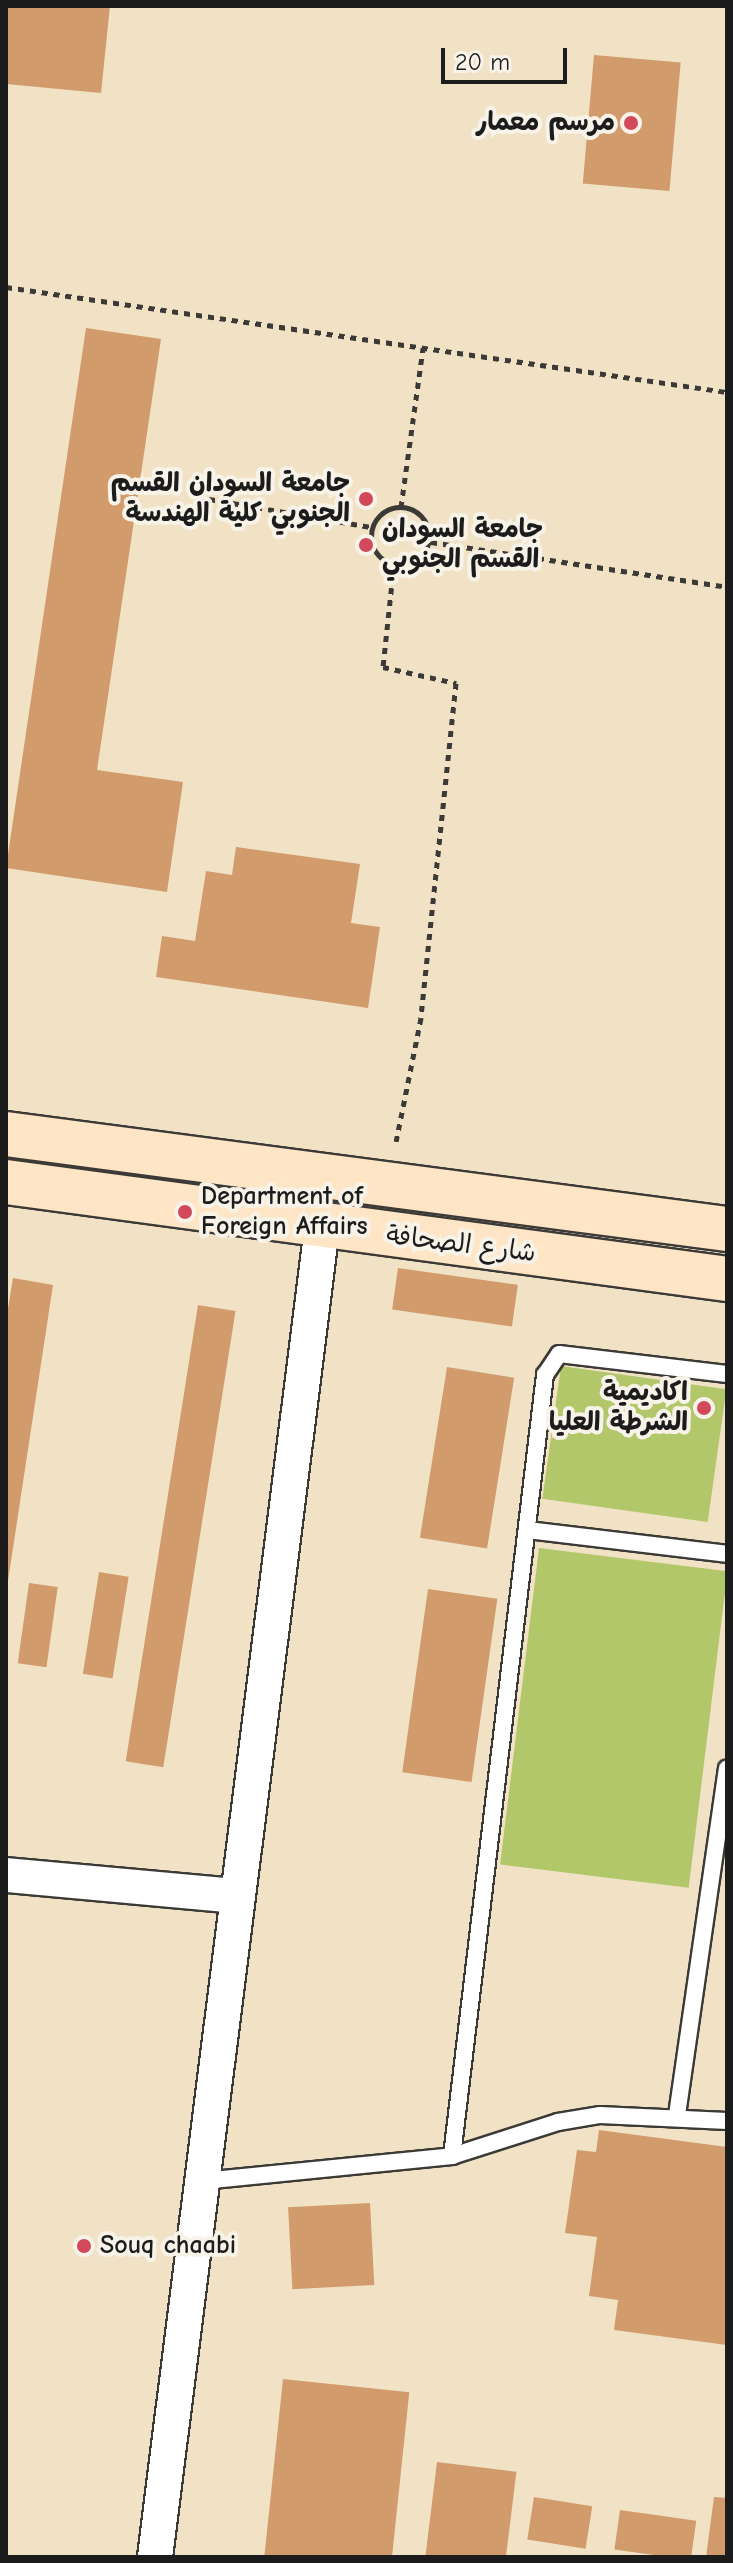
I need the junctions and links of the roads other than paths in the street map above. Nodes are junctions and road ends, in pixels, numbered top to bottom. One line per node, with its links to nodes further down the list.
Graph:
1 (6, 1134): 4 (main road, شارع الصحافة)
2 (6, 1182): 3 (main road, شارع الصحافة)
3 (322, 1227): 5 (main road, شارع الصحافة); 11 (street)
4 (727, 1229)
5 (727, 1279)
6 (727, 1374): 7 (lane)
7 (527, 1530): 8 (lane); 14 (lane)
8 (727, 1554)
9 (727, 1769): 12 (lane)
10 (6, 1875): 11 (street)
11 (237, 1896): 15 (street)
12 (677, 2115): 13 (lane); 14 (lane)
13 (727, 2121)
14 (452, 2156): 15 (lane)
15 (203, 2181): 16 (street)
16 (155, 2557)

